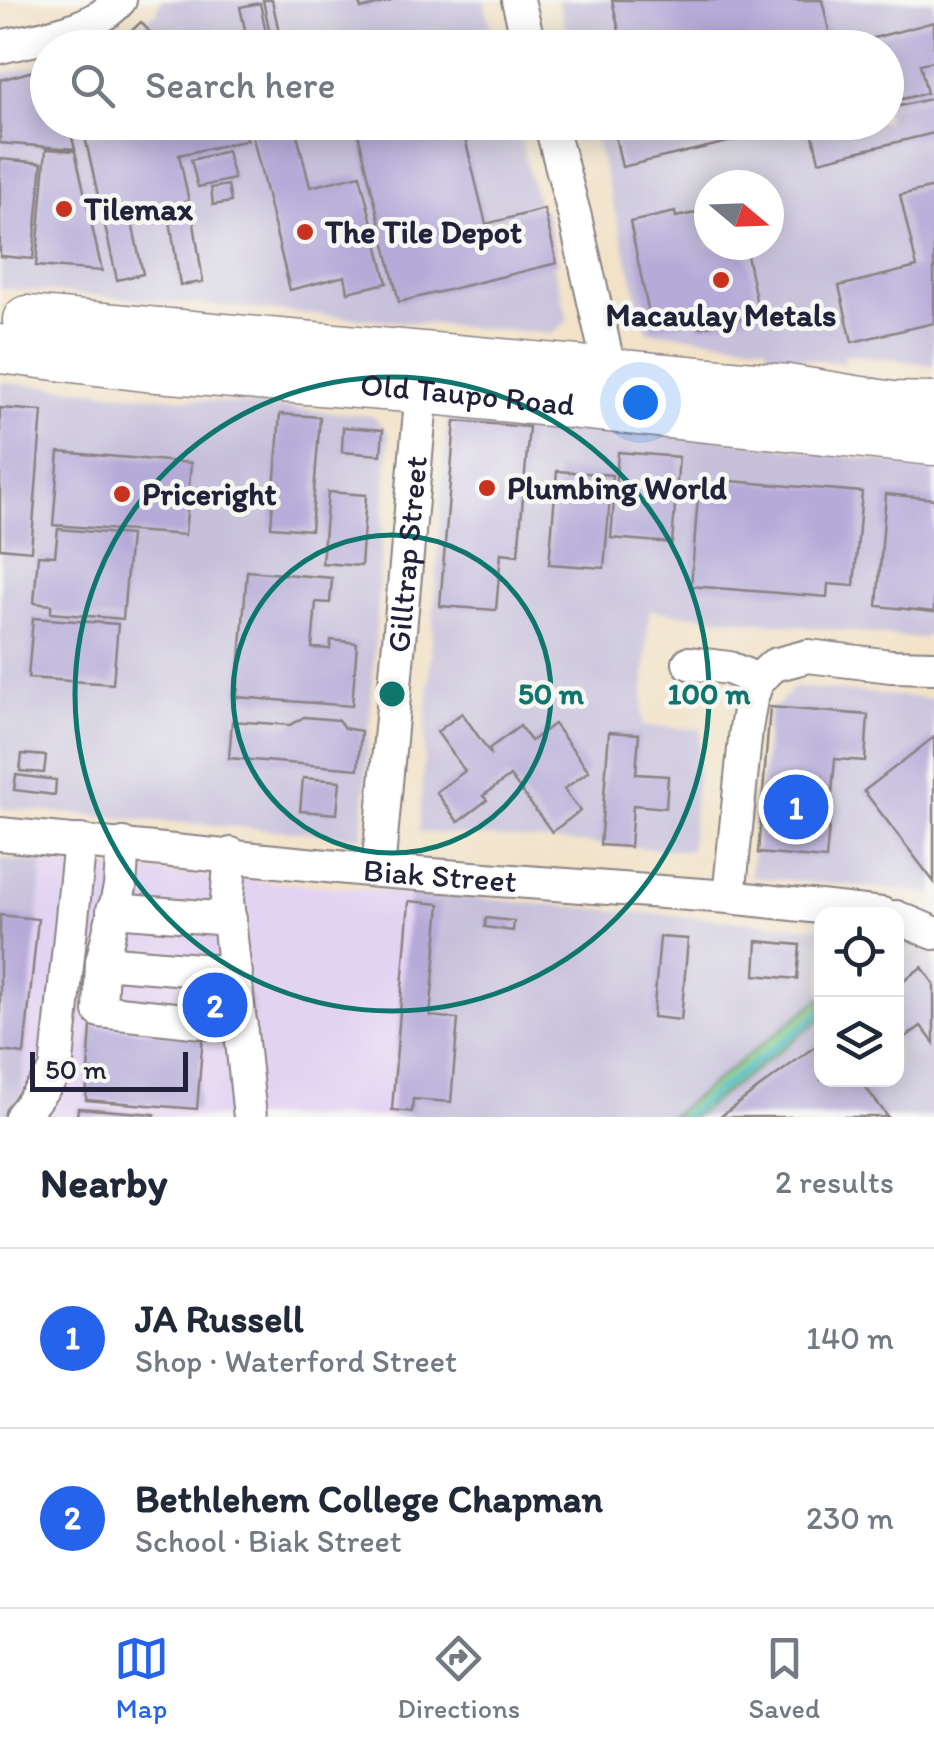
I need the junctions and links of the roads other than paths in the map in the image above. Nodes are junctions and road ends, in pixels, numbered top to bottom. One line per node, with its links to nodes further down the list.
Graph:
1 (120, 0): 3 (street)
2 (518, 0): 4 (street)
3 (68, 30)
4 (526, 30)
5 (30, 40): 6 (street)
6 (0, 47)
7 (554, 140): 11 (street)
8 (0, 318): 10 (highway, Old Taupo Road)
9 (0, 349): 10 (highway, Old Taupo Road)
10 (423, 373): 11 (highway, Old Taupo Road); 21 (street, Gilltrap Street)
11 (614, 391): 12 (highway, Old Taupo Road); 13 (highway, Old Taupo Road)
12 (934, 407)
13 (934, 441)
14 (689, 663): 16 (street)
15 (934, 667): 16 (street)
16 (758, 680): 22 (street)
17 (0, 834): 18 (street, Biak Street)
18 (80, 841): 19 (street, Biak Street); 33 (street)
19 (123, 844): 20 (street, Biak Street); 24 (street)
20 (230, 854): 21 (street, Biak Street); 27 (street)
21 (378, 871): 22 (street, Biak Street)
22 (730, 897): 23 (street, Biak Street)
23 (819, 907)
24 (113, 910): 27 (street); 30 (street)
25 (904, 916): 26 (street)
26 (934, 916)
27 (230, 920): 31 (street)
28 (904, 920): 29 (street)
29 (934, 933)
30 (102, 962): 31 (street); 32 (street)
31 (236, 973): 32 (street)
32 (241, 1026): 34 (street)
33 (21, 1117)
34 (250, 1117)

